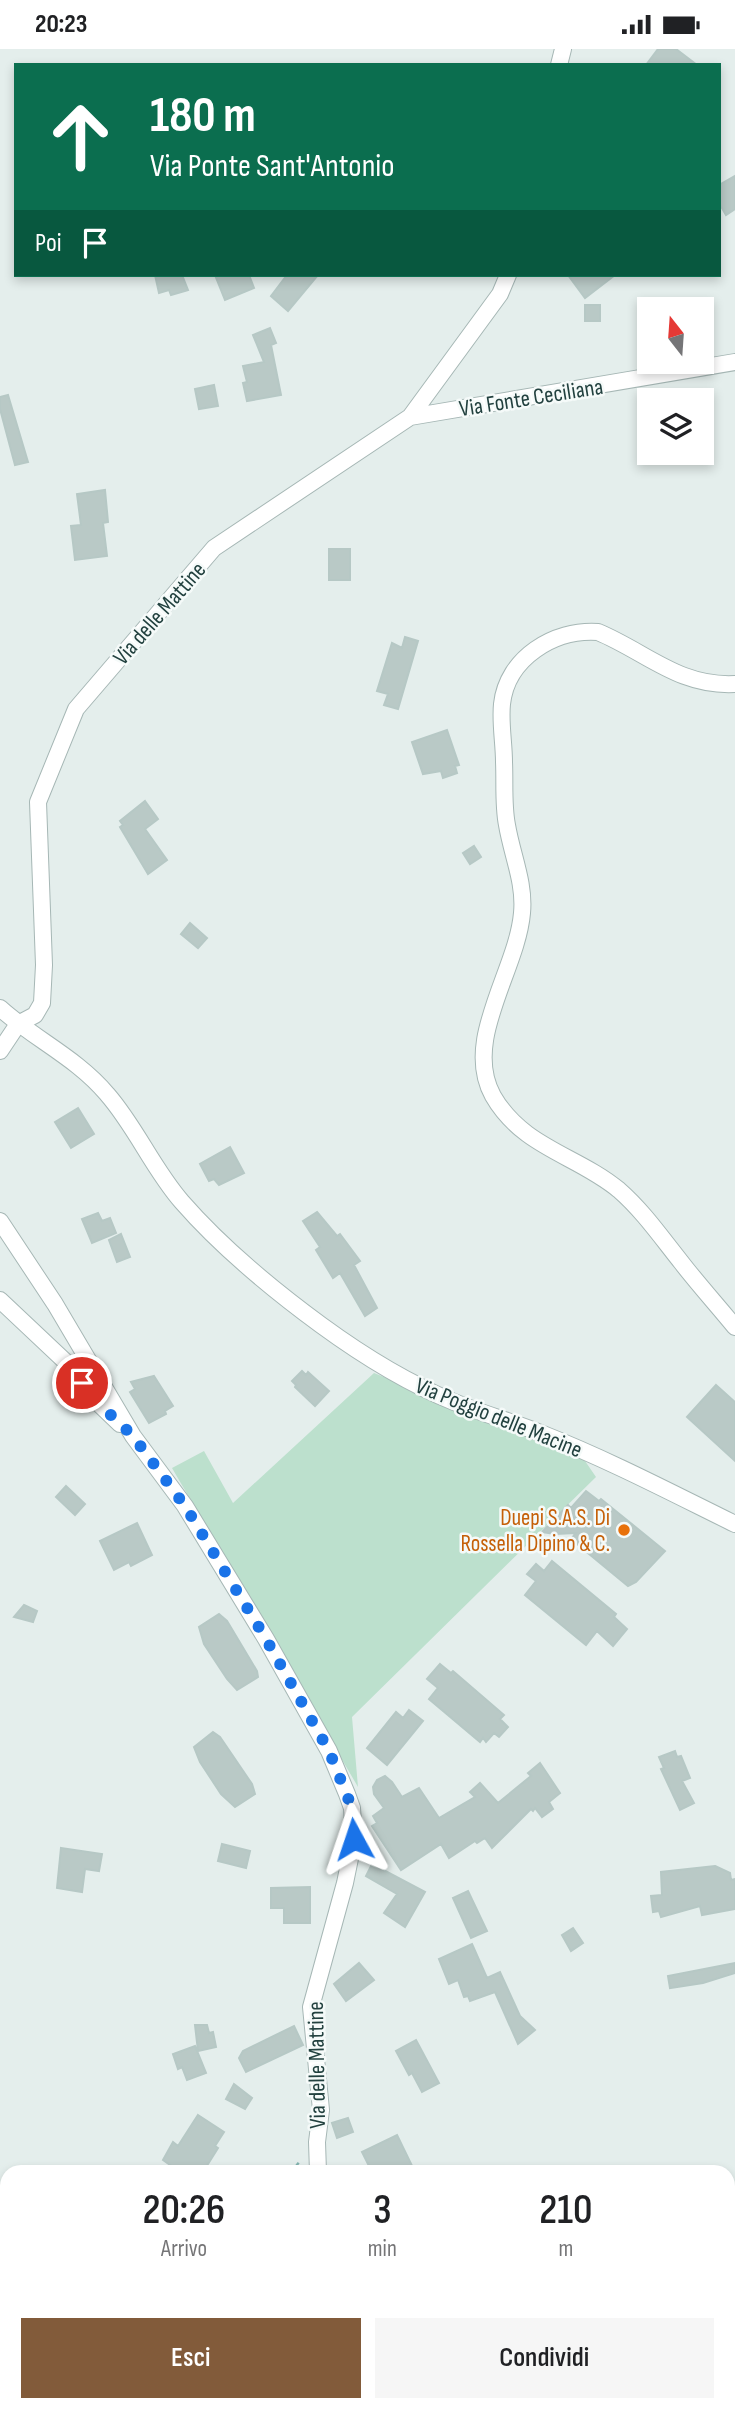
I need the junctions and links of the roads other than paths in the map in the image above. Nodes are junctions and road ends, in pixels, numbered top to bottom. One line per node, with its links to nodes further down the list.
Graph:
1 (507, 277): 3 (street, Via delle Mattine)
2 (735, 362): 3 (street, Via Fonte Ceciliana)
3 (410, 418): 6 (street, Via delle Mattine)
4 (735, 684): 10 (street)
5 (0, 1008): 6 (street)
6 (16, 1022): 7 (street, Via delle Mattine); 12 (street, Via Poggio delle Macine)
7 (0, 1051)
8 (0, 1221): 11 (street, Via delle Mattine)
9 (0, 1300): 11 (street)
10 (735, 1327)
11 (133, 1436): 13 (street, Via delle Mattine)
12 (735, 1524)
13 (318, 2165)

